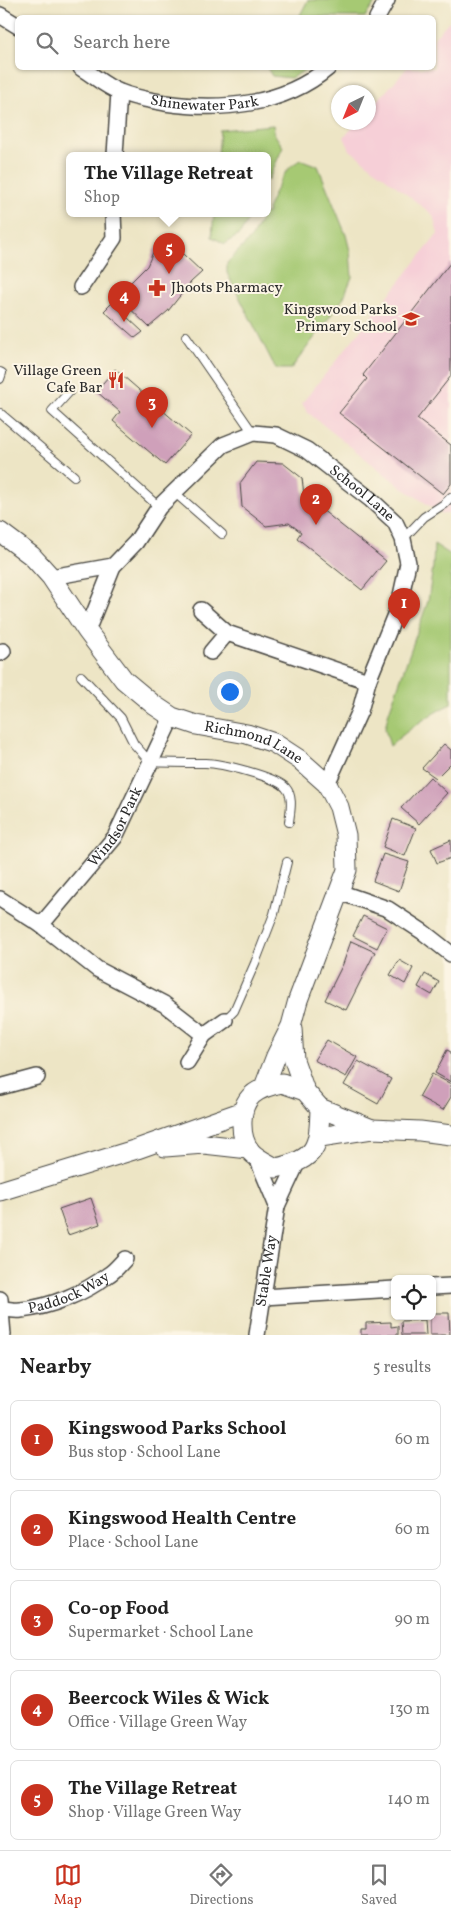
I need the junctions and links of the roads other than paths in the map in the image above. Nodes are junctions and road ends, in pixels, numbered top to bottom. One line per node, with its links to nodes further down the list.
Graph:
1 (387, 0): 3 (street)
2 (0, 15): 4 (street)
3 (379, 15)
4 (15, 24)
5 (84, 70): 7 (street, Shinewater Park)
6 (325, 70): 7 (street, Shinewater Park)
7 (119, 92): 8 (street)
8 (115, 152)
9 (113, 217): 10 (street)
10 (81, 287)
11 (186, 336): 16 (lane)
12 (0, 372): 13 (lane)
13 (0, 379)
14 (70, 391): 20 (lane)
15 (0, 413): 17 (lane)
16 (253, 433): 18 (street, School Lane); 23 (street, School Lane)
17 (74, 476)
18 (174, 492): 20 (street, School Lane); 22 (lane)
19 (451, 497): 23 (lane)
20 (159, 506): 24 (street, School Lane)
21 (0, 532): 25 (street, Richmond Lane)
22 (222, 534)
23 (403, 538): 31 (street, School Lane)
24 (113, 566): 25 (street); 27 (street, School Lane)
25 (51, 577): 27 (street, Richmond Lane)
26 (201, 610): 28 (street)
27 (87, 631): 32 (street, Richmond Lane)
28 (227, 633): 29 (street); 31 (street)
29 (211, 652)
30 (81, 676): 33 (lane)
31 (368, 681): 34 (street, School Lane)
32 (172, 717): 33 (street, Windsor Park); 34 (street, Richmond Lane)
33 (150, 762): 35 (lane); 39 (street, Windsor Park)
34 (327, 784): 37 (street, Richmond Lane)
35 (289, 822)
36 (287, 862): 41 (lane)
37 (339, 892): 40 (street); 42 (street, Richmond Lane)
38 (0, 898): 39 (street)
39 (41, 925): 43 (street)
40 (451, 954)
41 (225, 1020): 43 (street)
42 (291, 1026): 47 (street, Richmond Lane); 48 (street, Richmond Lane)
43 (204, 1035): 44 (street)
44 (186, 1062)
45 (37, 1077): 46 (street)
46 (0, 1087)
47 (264, 1087): 48 (street); 50 (street)
48 (305, 1091): 49 (street)
49 (320, 1108): 51 (street); 53 (street)
50 (242, 1112): 54 (street); 55 (street)
51 (372, 1129): 52 (street); 53 (street)
52 (451, 1135)
53 (320, 1137): 56 (street)
54 (137, 1149): 55 (street); 57 (street)
55 (253, 1153): 56 (street); 58 (street)
56 (297, 1163): 58 (street, Stable Way)
57 (0, 1191)
58 (277, 1206): 63 (street, Stable Way)
59 (126, 1259): 64 (street, Paddock Way)
60 (451, 1286): 61 (street)
61 (436, 1287)
62 (391, 1289): 63 (street)
63 (263, 1297): 66 (street, Stable Way)
64 (1, 1304): 65 (street, Paddock Way)
65 (4, 1335)
66 (257, 1335)

